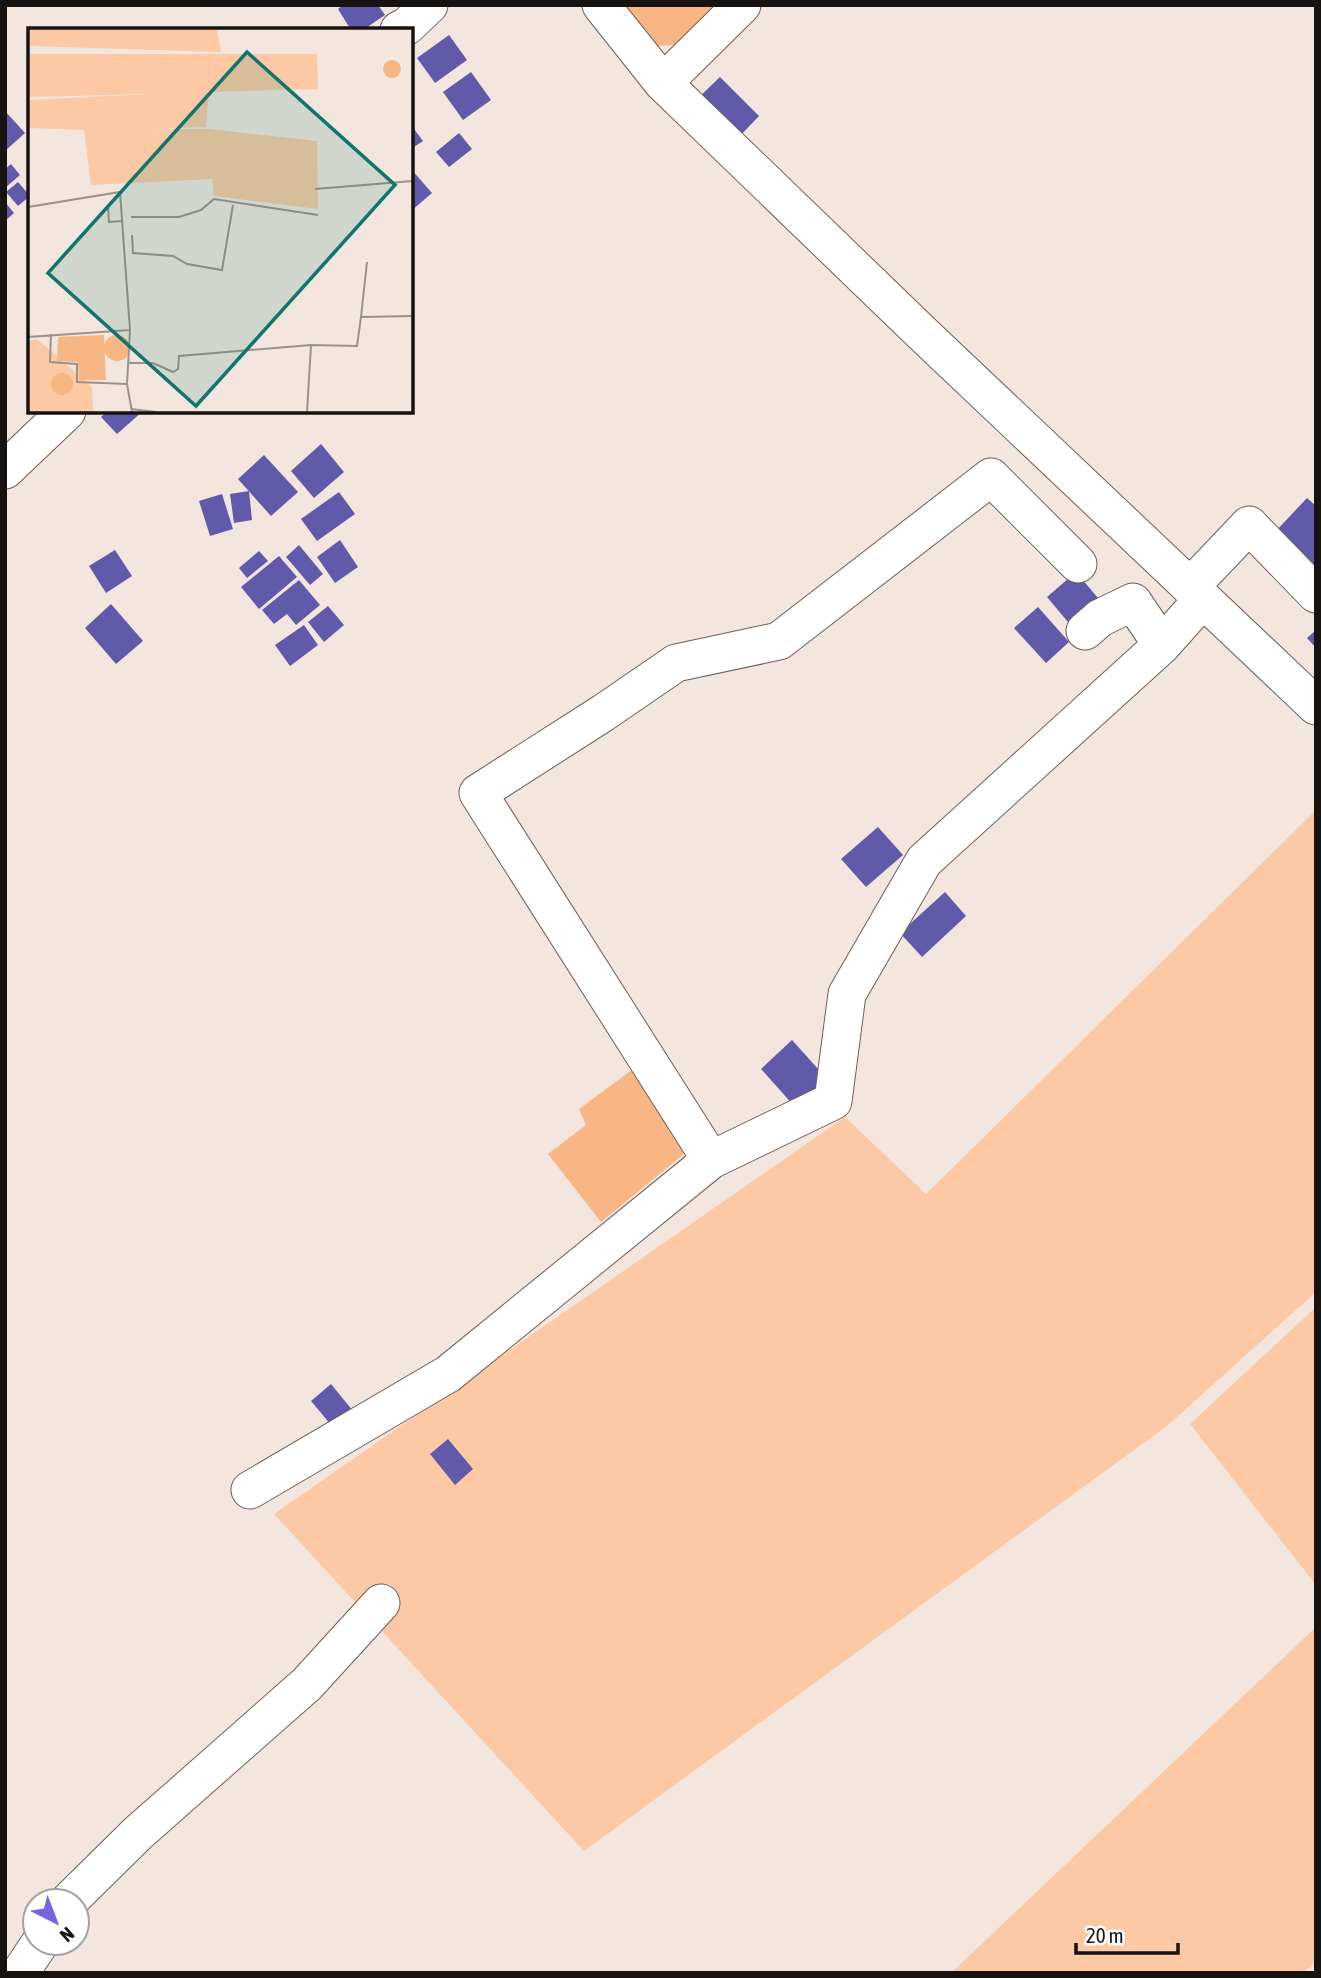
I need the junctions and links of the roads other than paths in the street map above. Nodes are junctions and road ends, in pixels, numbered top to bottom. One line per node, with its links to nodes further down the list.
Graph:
1 (429, 5): 4 (street)
2 (601, 5): 5 (street)
3 (742, 5): 5 (street)
4 (403, 28)
5 (663, 83): 9 (street)
6 (65, 413): 7 (street)
7 (5, 470)
8 (1078, 564): 14 (street)
9 (1196, 593): 10 (street); 12 (street); 13 (street)
10 (1316, 594)
11 (1085, 631): 12 (street)
12 (1162, 645): 14 (street)
13 (1316, 706)
14 (711, 1160): 15 (street)
15 (250, 1490)
16 (381, 1603): 17 (street)
17 (83, 1887)
18 (31, 1957): 19 (street)
19 (20, 1973)

